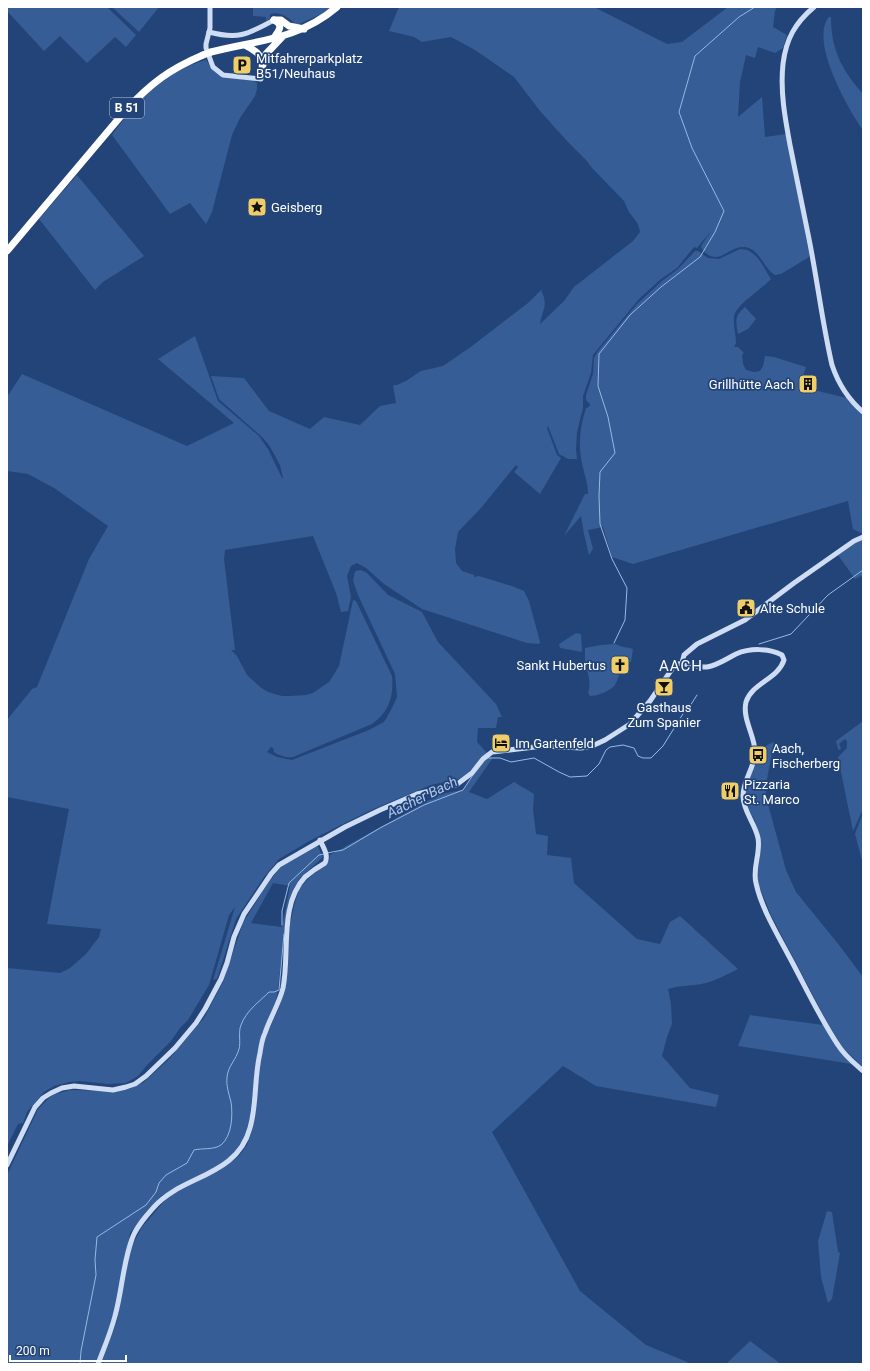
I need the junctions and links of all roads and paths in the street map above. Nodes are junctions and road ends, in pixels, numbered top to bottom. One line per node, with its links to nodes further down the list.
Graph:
1 (210, 7): 6 (main road)
2 (337, 7): 5 (highway, B 51)
3 (814, 7): 12 (main road)
4 (274, 20): 5 (highway); 6 (main road); 8 (highway)
5 (304, 29): 7 (highway, B 51)
6 (209, 32): 10 (main road)
7 (282, 37): 8 (highway, B 51); 10 (highway)
8 (273, 39): 9 (highway, B 51)
9 (245, 45): 10 (highway); 11 (highway, B 51, bridge)
10 (262, 68)
11 (7, 251)
12 (863, 412)
13 (863, 537): 14 (main road)
14 (682, 663): 15 (main road); 16 (main road)
15 (320, 840): 17 (main road); 18 (main road)
16 (863, 1071)
17 (7, 1165)
18 (98, 1364)

